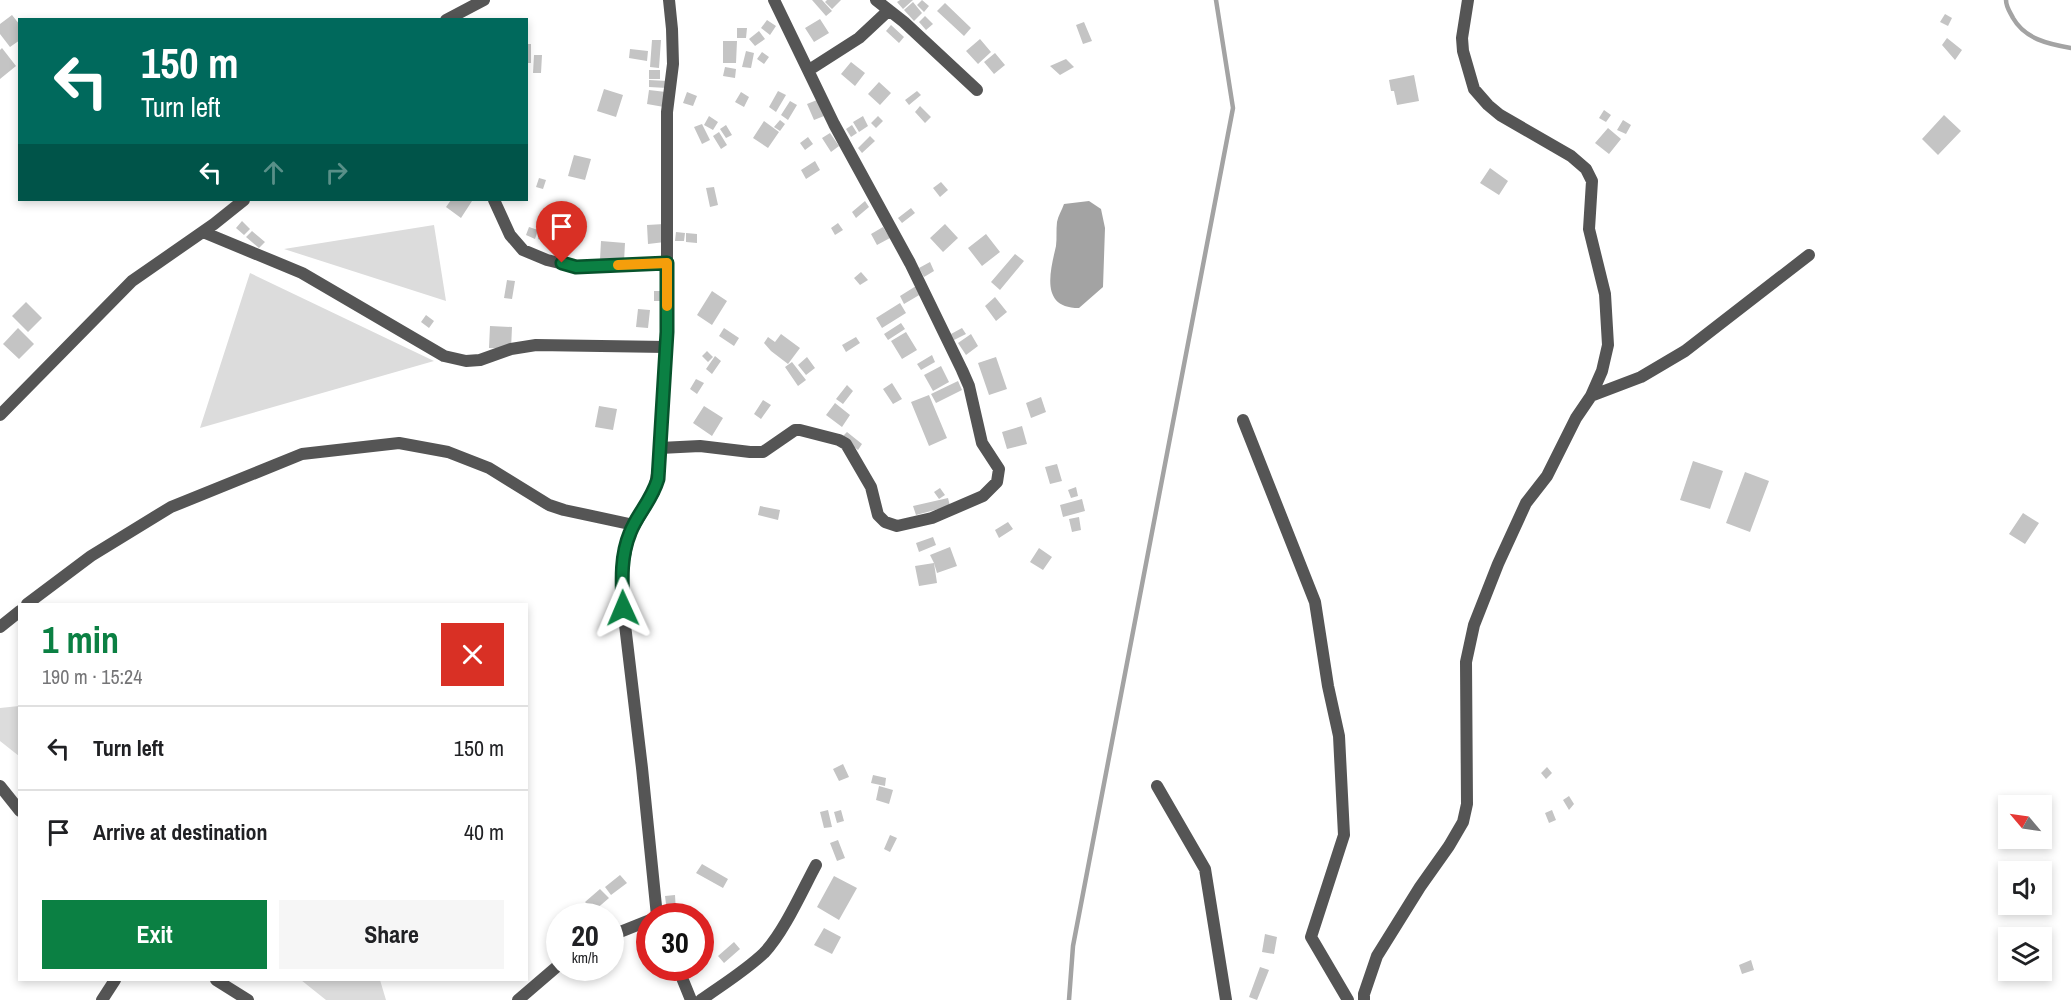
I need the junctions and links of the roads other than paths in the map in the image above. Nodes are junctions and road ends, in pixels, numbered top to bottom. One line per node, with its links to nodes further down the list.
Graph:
1 (484, 0): 7 (street)
2 (669, 0): 14 (street)
3 (774, 0): 8 (street)
4 (876, 0): 6 (street)
5 (1468, 0): 16 (street)
6 (889, 10): 8 (street); 9 (street)
7 (450, 18)
8 (809, 70): 19 (street)
9 (977, 90)
10 (243, 201): 12 (street)
11 (494, 201): 14 (street)
12 (203, 232): 15 (street); 17 (street)
13 (1809, 255): 16 (street)
14 (667, 263): 15 (street)
15 (666, 347): 19 (street)
16 (1591, 396): 40 (street)
17 (0, 415)
18 (1243, 420): 39 (street)
19 (660, 448): 20 (street)
20 (634, 525): 21 (street); 28 (street)
21 (28, 603)
22 (18, 613): 23 (street)
23 (0, 627)
24 (0, 786): 26 (street)
25 (1157, 786): 38 (street)
26 (18, 808)
27 (816, 865): 37 (street)
28 (655, 903)
29 (546, 976): 35 (street)
30 (114, 981): 33 (street)
31 (218, 981): 34 (street)
32 (683, 981): 36 (street)
33 (102, 1000)
34 (248, 1000)
35 (518, 1000)
36 (691, 1000)
37 (700, 1000)
38 (1226, 1000)
39 (1348, 1000)
40 (1364, 1000)

